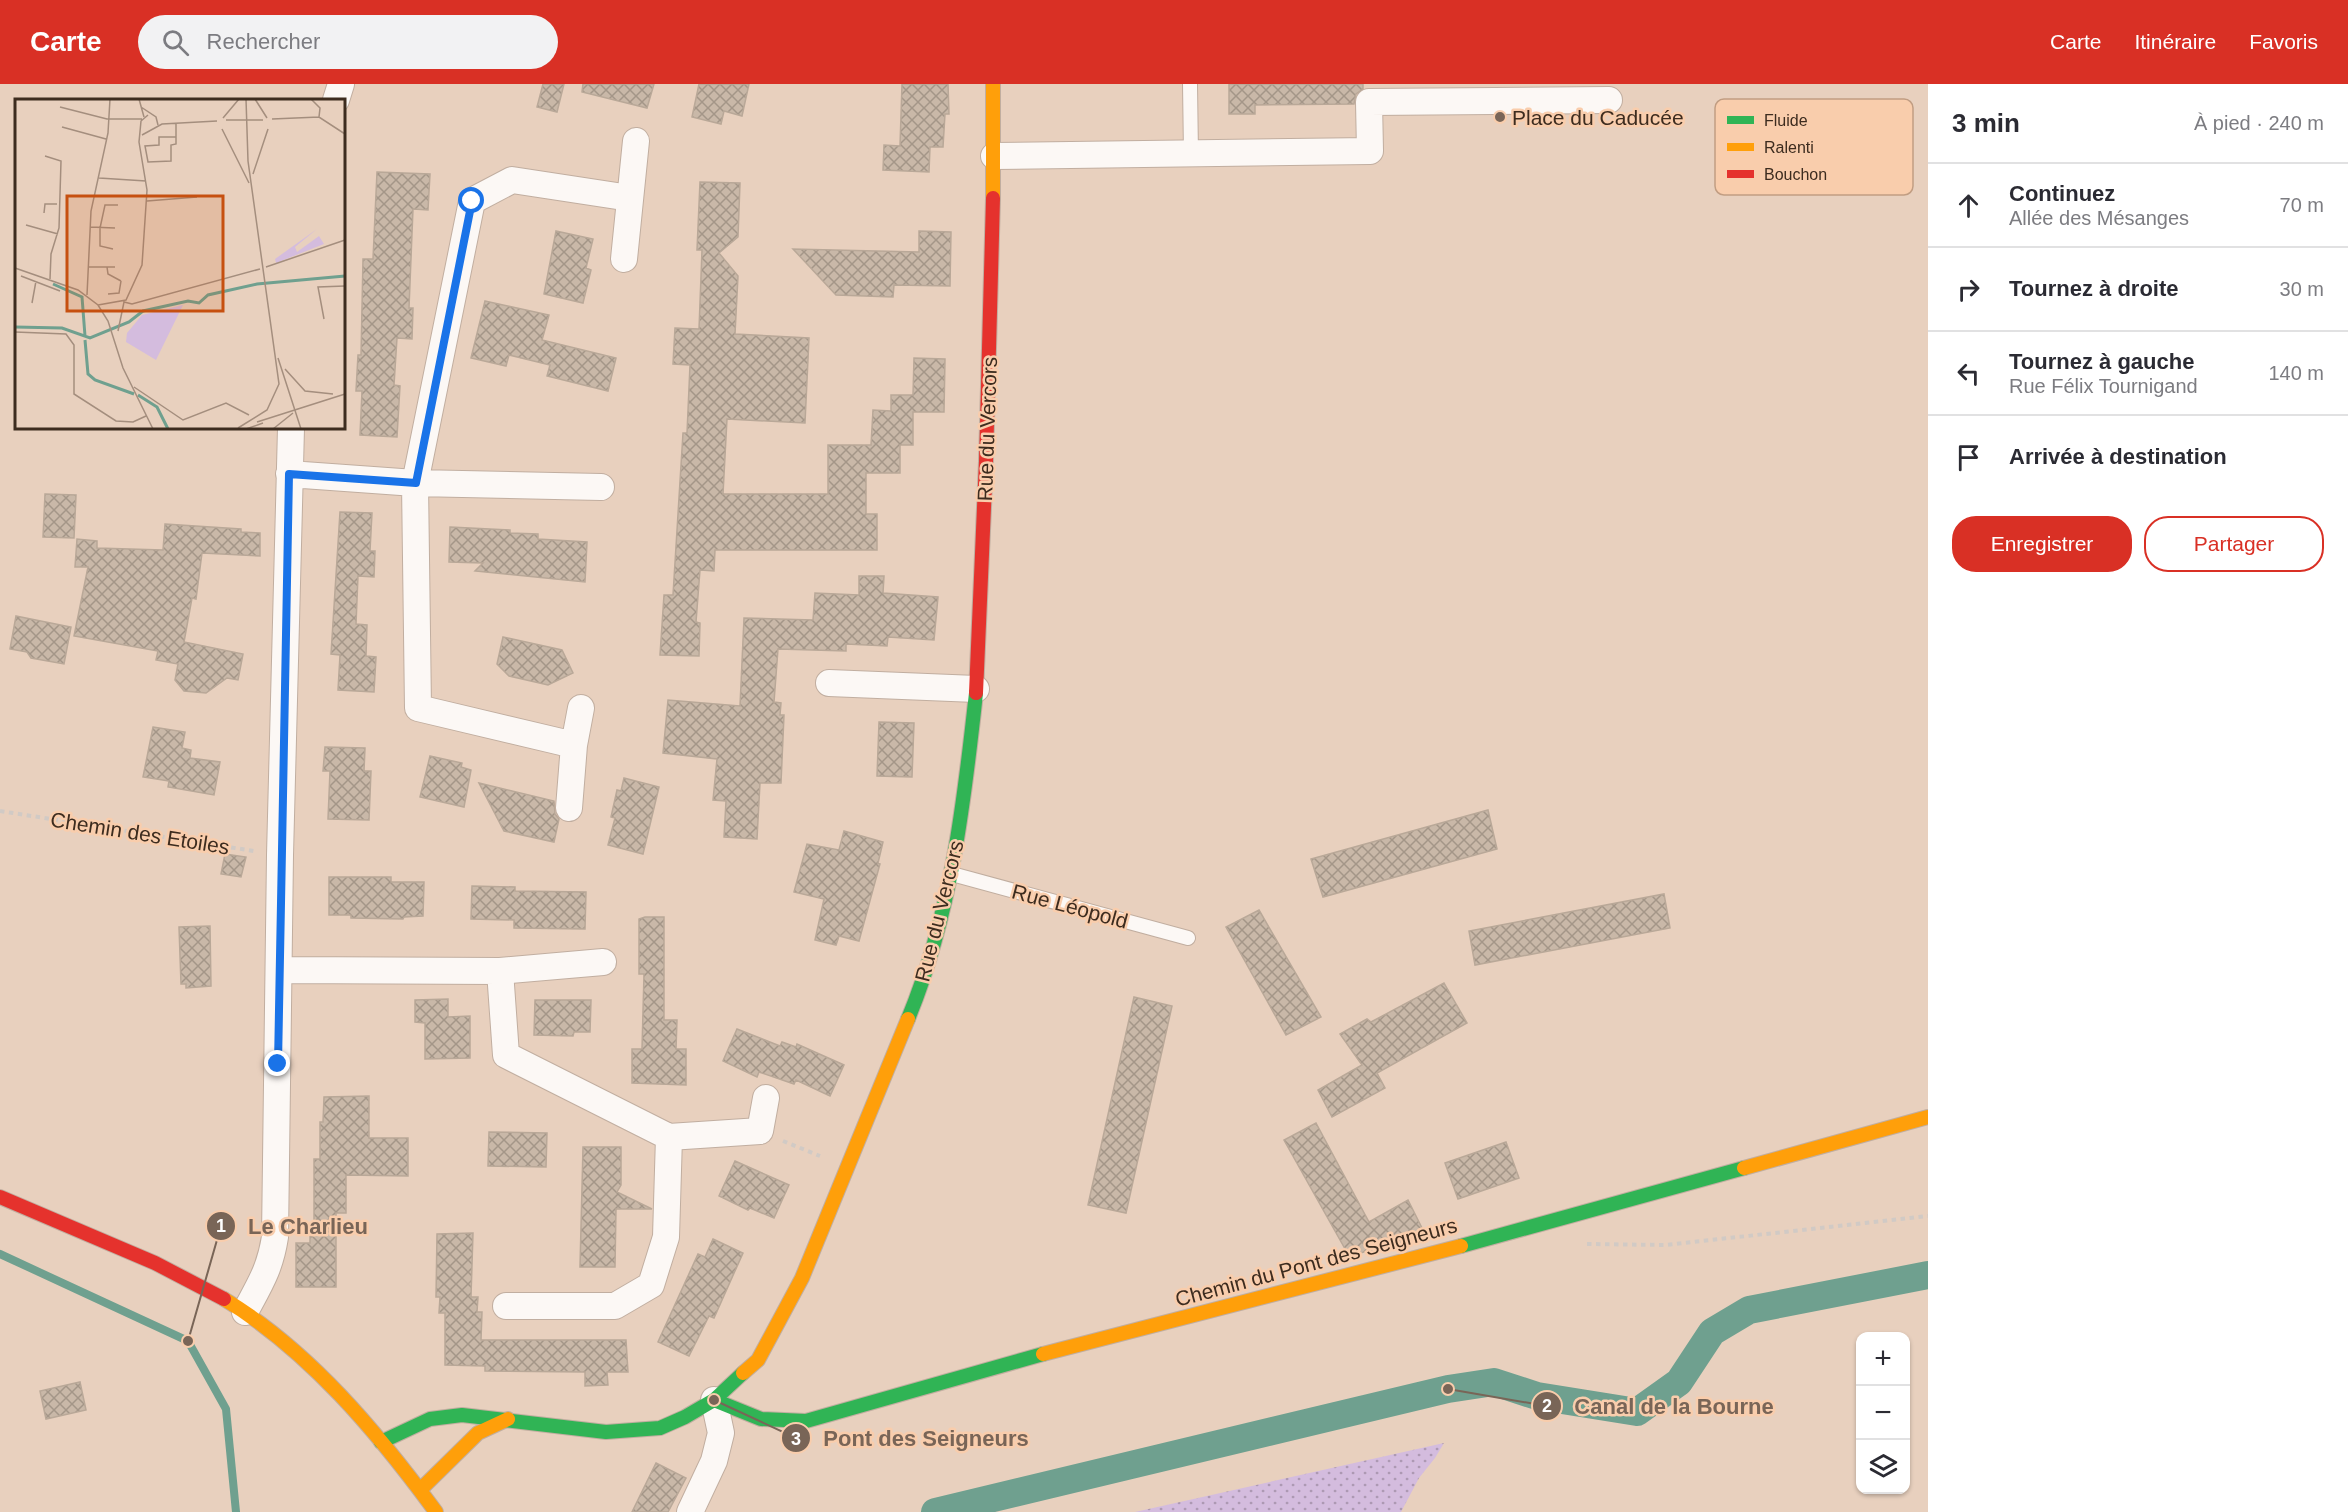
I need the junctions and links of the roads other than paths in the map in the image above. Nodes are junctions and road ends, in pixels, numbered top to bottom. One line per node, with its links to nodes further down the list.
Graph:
1 (340, 84): 4 (street)
2 (993, 84): 8 (street, Rue du Vercors)
3 (1190, 84): 7 (lane)
4 (336, 99)
5 (1610, 100): 7 (street)
6 (636, 141): 9 (street)
7 (1191, 154): 8 (street)
8 (994, 156): 16 (street, Rue du Vercors)
9 (630, 198): 10 (street); 13 (street)
10 (624, 259)
11 (291, 429): 12 (street)
12 (289, 474): 13 (street); 23 (street)
13 (416, 483): 14 (street); 18 (street)
14 (601, 487)
15 (829, 683): 16 (street)
16 (976, 689): 20 (street, Rue du Vercors)
17 (581, 708): 18 (street)
18 (574, 745): 19 (street)
19 (570, 808)
20 (952, 874): 21 (lane, Rue Léopold); 31 (street, Rue du Vercors)
21 (1188, 938)
22 (603, 962): 24 (street)
23 (279, 970): 24 (street); 30 (street)
24 (500, 971): 27 (street)
25 (766, 1098): 27 (street)
26 (1928, 1117): 31 (street, Chemin du Pont des Seigneurs)
27 (669, 1137): 29 (street)
28 (0, 1197): 30 (street)
29 (506, 1306)
30 (245, 1312): 33 (street)
31 (714, 1400): 32 (street, Rue du Vercors); 36 (street)
32 (508, 1419): 33 (street, Rue du Vercors); 34 (street)
33 (381, 1442): 34 (street)
34 (420, 1490): 35 (street)
35 (436, 1512)
36 (690, 1512)

